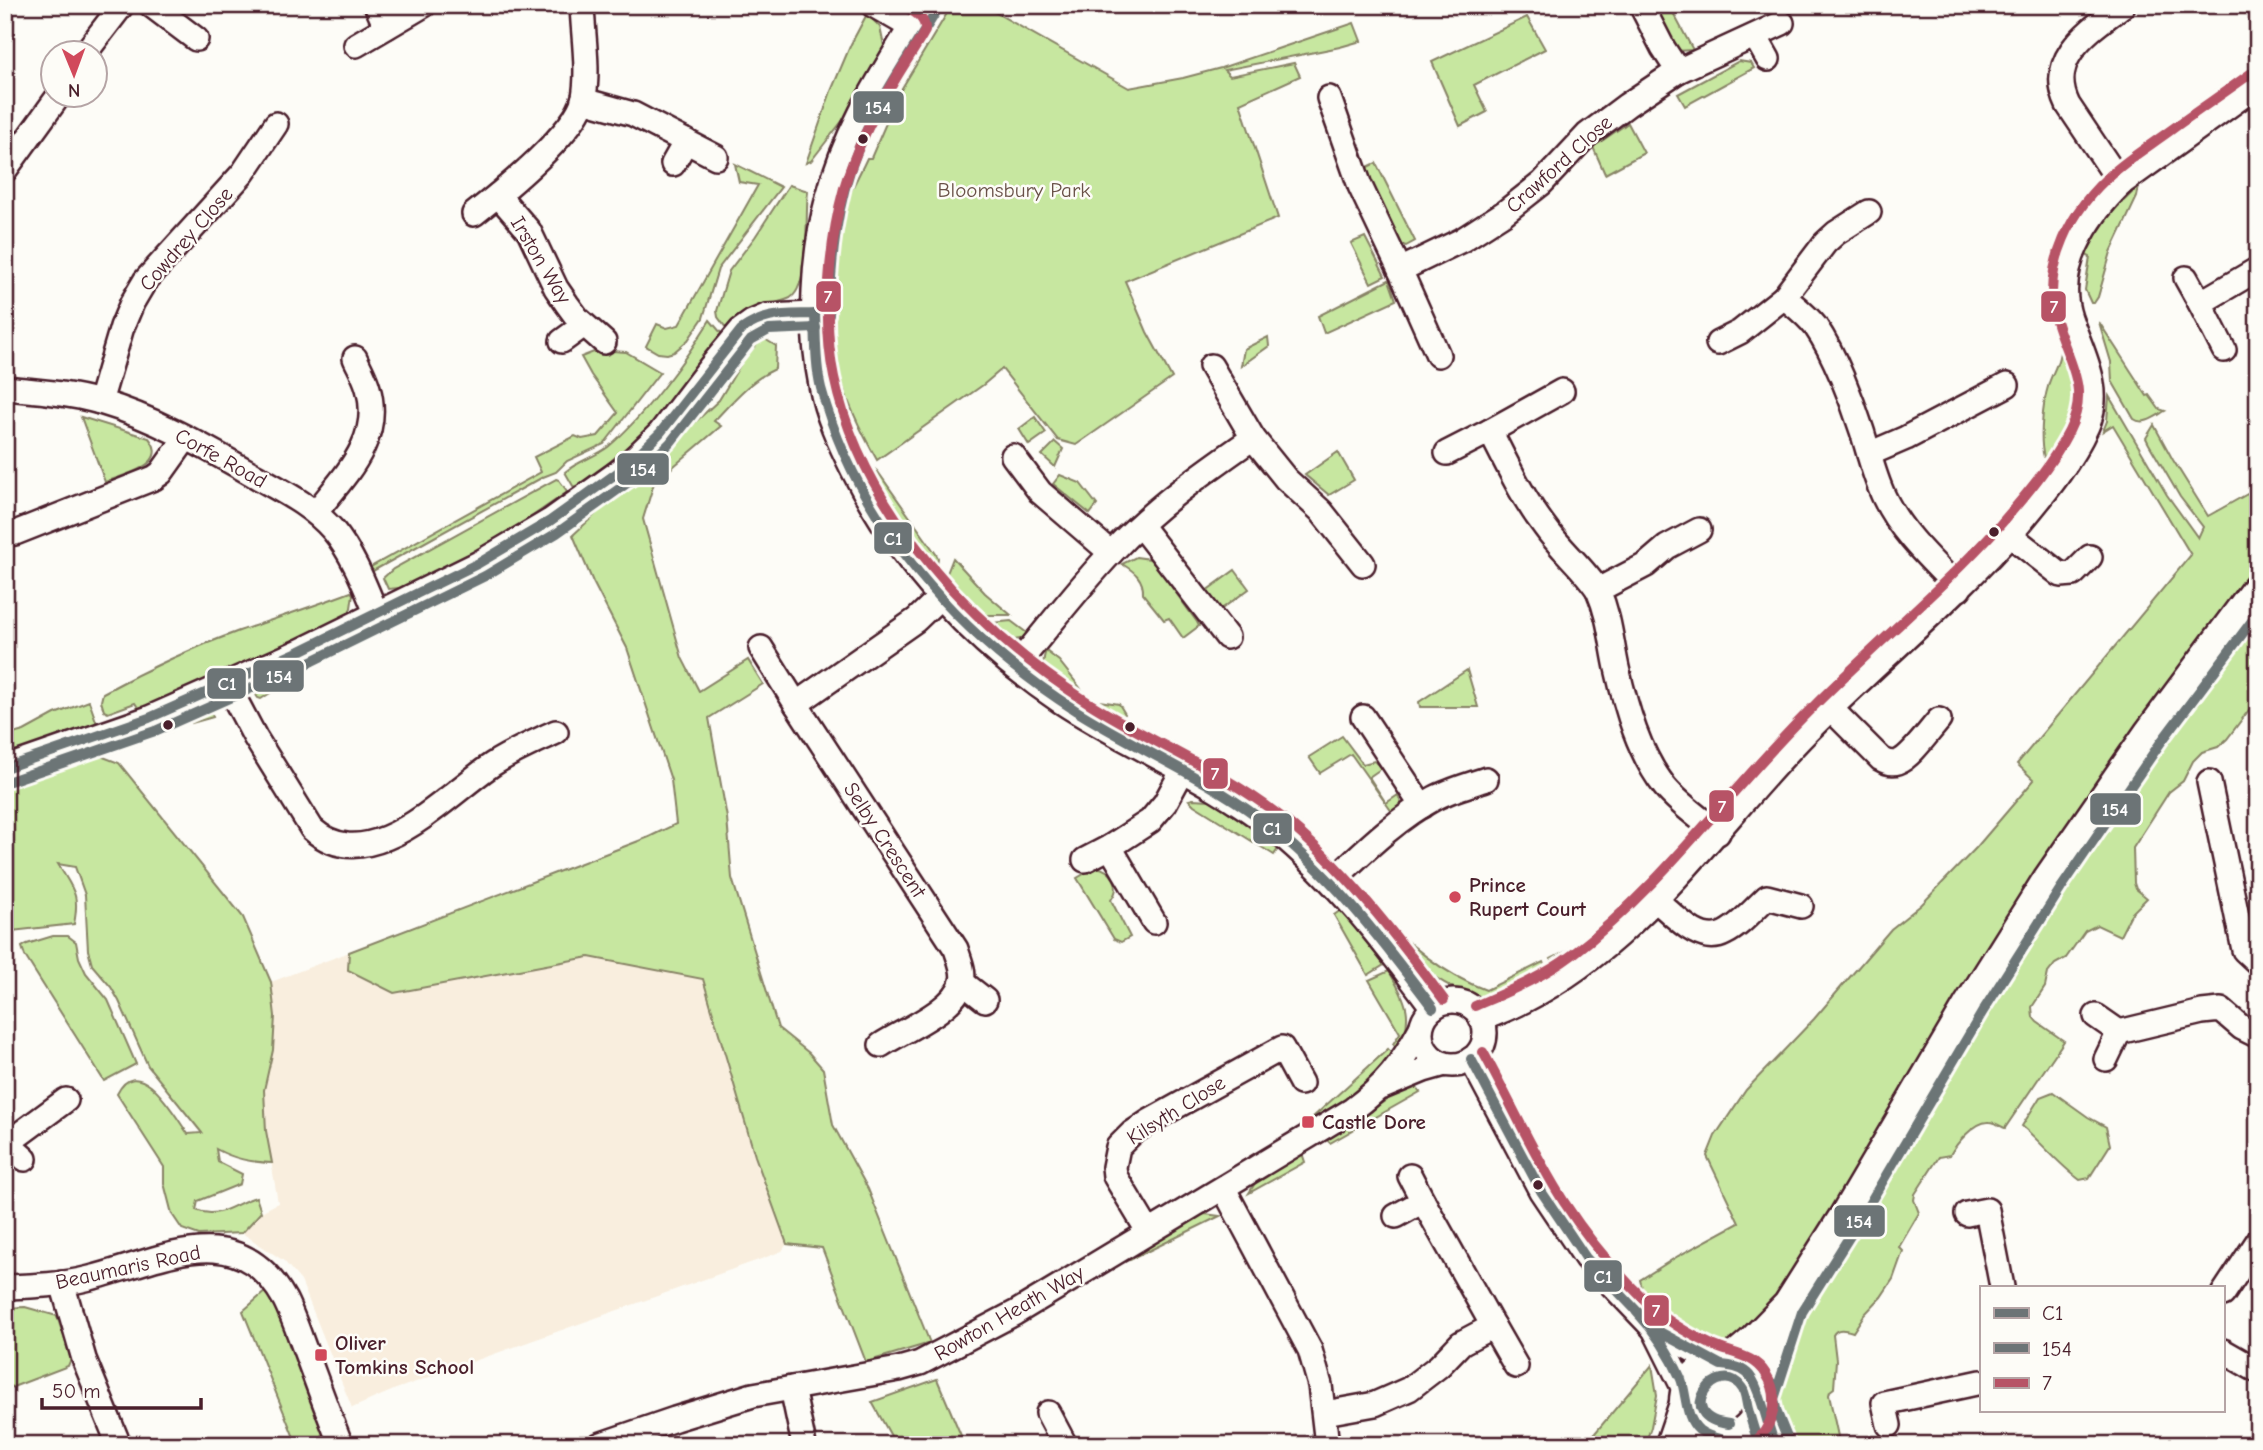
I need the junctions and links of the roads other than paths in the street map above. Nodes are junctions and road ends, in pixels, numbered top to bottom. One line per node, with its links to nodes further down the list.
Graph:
1 (122, 5): 12 (street)
2 (151, 5): 13 (street)
3 (424, 5): 14 (street)
4 (582, 5): 19 (street)
5 (873, 5): 10 (street)
6 (924, 5): 10 (street)
7 (1641, 5): 16 (street)
8 (2107, 10): 26 (street)
9 (1782, 23): 11 (street, Crawford Close)
10 (911, 27): 35 (street)
11 (1755, 36): 15 (street); 16 (street, Crawford Close)
12 (97, 38)
13 (196, 39)
14 (356, 45)
15 (1768, 59)
16 (1678, 71): 31 (street, Crawford Close)
17 (2258, 85): 26 (street)
18 (1329, 98): 31 (street)
19 (583, 100): 22 (street); 27 (street)
20 (50, 108): 25 (street)
21 (276, 124): 47 (street, Cowdrey Close)
22 (686, 141): 23 (street); 24 (street)
23 (716, 157)
24 (673, 164)
25 (5, 170)
26 (2121, 184): 58 (street)
27 (498, 195): 29 (street); 36 (street, Irston Way)
28 (1869, 212): 33 (street)
29 (474, 214)
30 (2258, 269): 34 (street)
31 (1400, 270): 41 (street)
32 (2186, 278): 34 (street)
33 (1784, 297): 39 (street); 52 (street)
34 (2200, 303): 40 (street)
35 (815, 314): 65 (street); 66 (street)
36 (584, 325): 37 (street, Irston Way); 38 (street, Irston Way)
37 (562, 341)
38 (604, 342)
39 (1718, 343)
40 (2224, 350)
41 (1438, 355)
42 (1211, 366): 50 (street)
43 (354, 373): 54 (street)
44 (1992, 386): 52 (street)
45 (5, 388): 47 (street, Corfe Road)
46 (1562, 391): 48 (street)
47 (100, 402): 49 (street, Corfe Road)
48 (1490, 431): 51 (street); 64 (street)
49 (186, 438): 54 (street, Corfe Road); 57 (street)
50 (1254, 438): 55 (street); 61 (street)
51 (1447, 453)
52 (1869, 454): 62 (street)
53 (1013, 456): 59 (street)
54 (316, 512): 66 (street, Corfe Road)
55 (1140, 525): 59 (street); 67 (street)
56 (1699, 530): 64 (street)
57 (5, 534)
58 (2010, 535): 60 (street); 62 (street)
59 (1111, 553): 69 (street)
60 (2090, 557)
61 (1363, 565)
62 (1959, 589): 72 (street)
63 (2258, 589): 116 (main road)
64 (1598, 590): 81 (street)
65 (939, 598): 69 (street); 71 (street)
66 (377, 615): 70 (street)
67 (1227, 637)
68 (761, 648): 71 (street, Selby Crescent)
69 (1015, 667): 77 (street)
70 (227, 684): 75 (street); 76 (street)
71 (796, 704): 89 (street, Selby Crescent)
72 (1831, 709): 74 (street); 81 (street)
73 (1363, 717): 80 (street)
74 (1938, 720)
75 (556, 732)
76 (5, 768)
77 (1183, 770): 82 (street); 84 (street)
78 (1486, 779): 80 (street)
79 (2205, 795): 88 (street)
80 (1422, 806): 84 (street)
81 (1718, 833): 85 (street)
82 (1110, 847): 83 (street); 87 (street)
83 (1086, 860)
84 (1332, 881): 92 (street)
85 (1656, 900): 86 (street); 93 (street)
86 (1801, 906)
87 (1154, 922)
88 (2256, 962)
89 (962, 982): 90 (street); 96 (street)
90 (985, 1000)
91 (2096, 1016): 94 (street)
92 (1427, 1018): 93 (street); 99 (street); 101 (street, Rowton Heath Way)
93 (1481, 1019): 97 (street)
94 (2119, 1032): 95 (street); 98 (street)
95 (2258, 1036)
96 (881, 1045)
97 (1471, 1059): 99 (street); 118 (street)
98 (2106, 1059)
99 (1445, 1064): 101 (street, Rowton Heath Way)
100 (1301, 1083): 110 (street, Kilsyth Close)
101 (1380, 1088): 106 (street, Rowton Heath Way)
102 (66, 1100): 103 (street)
103 (6, 1144): 104 (street)
104 (25, 1159)
105 (1410, 1176): 107 (street)
106 (1224, 1189): 110 (street, Rowton Heath Way); 129 (street)
107 (1423, 1200): 109 (street); 117 (street)
108 (1979, 1206): 113 (street)
109 (1396, 1216)
110 (1148, 1231): 124 (street, Rowton Heath Way)
111 (2258, 1241): 115 (street)
112 (62, 1283): 114 (street, Beaumaris Road); 131 (street); 132 (street, Beaumaris Road)
113 (2002, 1286)
114 (5, 1287)
115 (2224, 1292)
116 (1789, 1306): 120 (main road); 126 (main road)
117 (1493, 1326): 121 (street); 129 (street)
118 (1654, 1329): 120 (street); 125 (street)
119 (2224, 1353): 122 (street)
120 (1724, 1365): 125 (main road); 126 (main road)
121 (1516, 1366)
122 (2258, 1371)
123 (1980, 1382): 127 (street)
124 (792, 1388): 133 (street, Rowton Heath Way); 134 (street)
125 (1686, 1399): 130 (main road); 137 (main road)
126 (1760, 1401): 130 (main road); 138 (main road)
127 (1884, 1404)
128 (1048, 1413): 135 (street)
129 (1325, 1413): 136 (street)
130 (1726, 1442)
131 (119, 1445)
132 (341, 1445)
133 (599, 1445)
134 (804, 1445)
135 (1065, 1445)
136 (1327, 1445)
137 (1672, 1445)
138 (1775, 1445)

